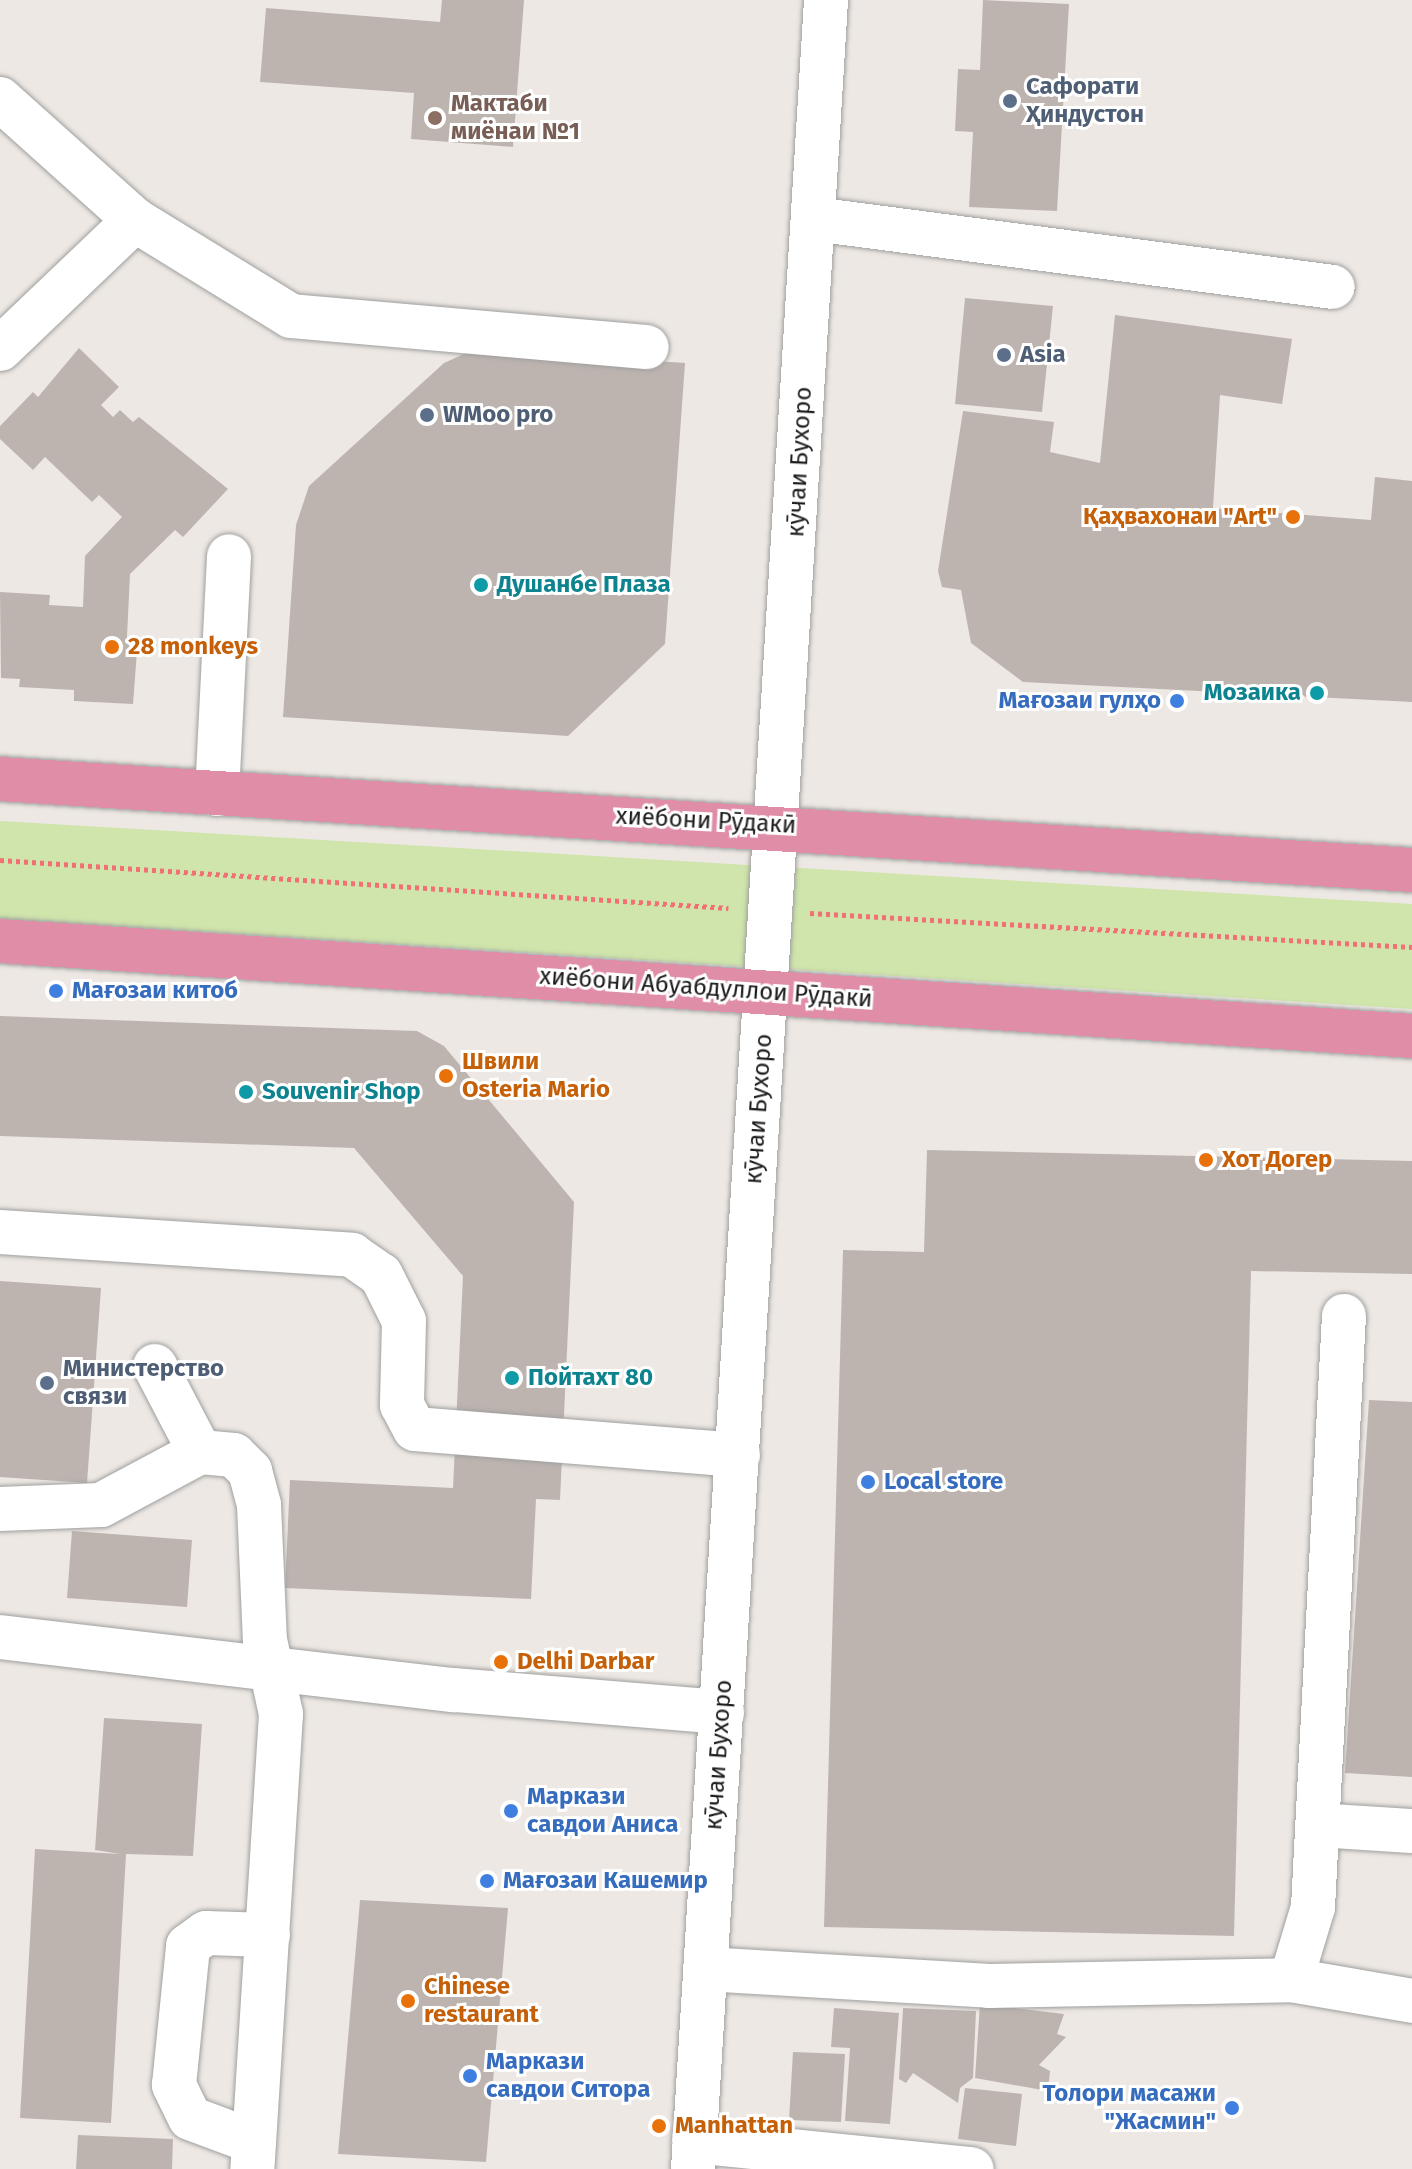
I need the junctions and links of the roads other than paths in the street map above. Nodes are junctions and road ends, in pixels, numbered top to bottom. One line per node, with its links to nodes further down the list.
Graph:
1 (826, 0): 3 (street, кӯчаи Бухоро)
2 (0, 99): 4 (street)
3 (814, 219): 5 (street); 11 (street, кӯчаи Бухоро)
4 (135, 220): 6 (street); 7 (street)
5 (1333, 287)
6 (647, 347)
7 (0, 349)
8 (229, 556): 10 (street)
9 (0, 779): 10 (highway, хиёбони Рӯдакӣ)
10 (217, 794): 11 (highway, хиёбони Рӯдакӣ)
11 (778, 825): 12 (highway, хиёбони Рӯдакӣ); 14 (street, кӯчаи Бухоро)
12 (1412, 870)
13 (0, 941): 14 (highway, хиёбони Абуабдуллои Рӯдакӣ)
14 (767, 992): 15 (highway, хиёбони Абуабдуллои Рӯдакӣ); 20 (street, кӯчаи Бухоро)
15 (1412, 1036)
16 (0, 1232): 20 (street)
17 (1344, 1316): 25 (street)
18 (155, 1366): 19 (street)
19 (200, 1452): 21 (street); 23 (street)
20 (738, 1455): 24 (street, кӯчаи Бухоро)
21 (0, 1509)
22 (0, 1637): 23 (street)
23 (272, 1669): 24 (street); 27 (street)
24 (722, 1712): 28 (street, кӯчаи Бухоро)
25 (1318, 1825): 26 (street); 29 (street)
26 (1412, 1831)
27 (268, 1935): 31 (street); 31 (street)
28 (705, 1969): 29 (street); 32 (street, кӯчаи Бухоро)
29 (1291, 1980): 30 (street)
30 (1412, 2001)
31 (253, 2155)
32 (694, 2155): 33 (street)
33 (972, 2169)

